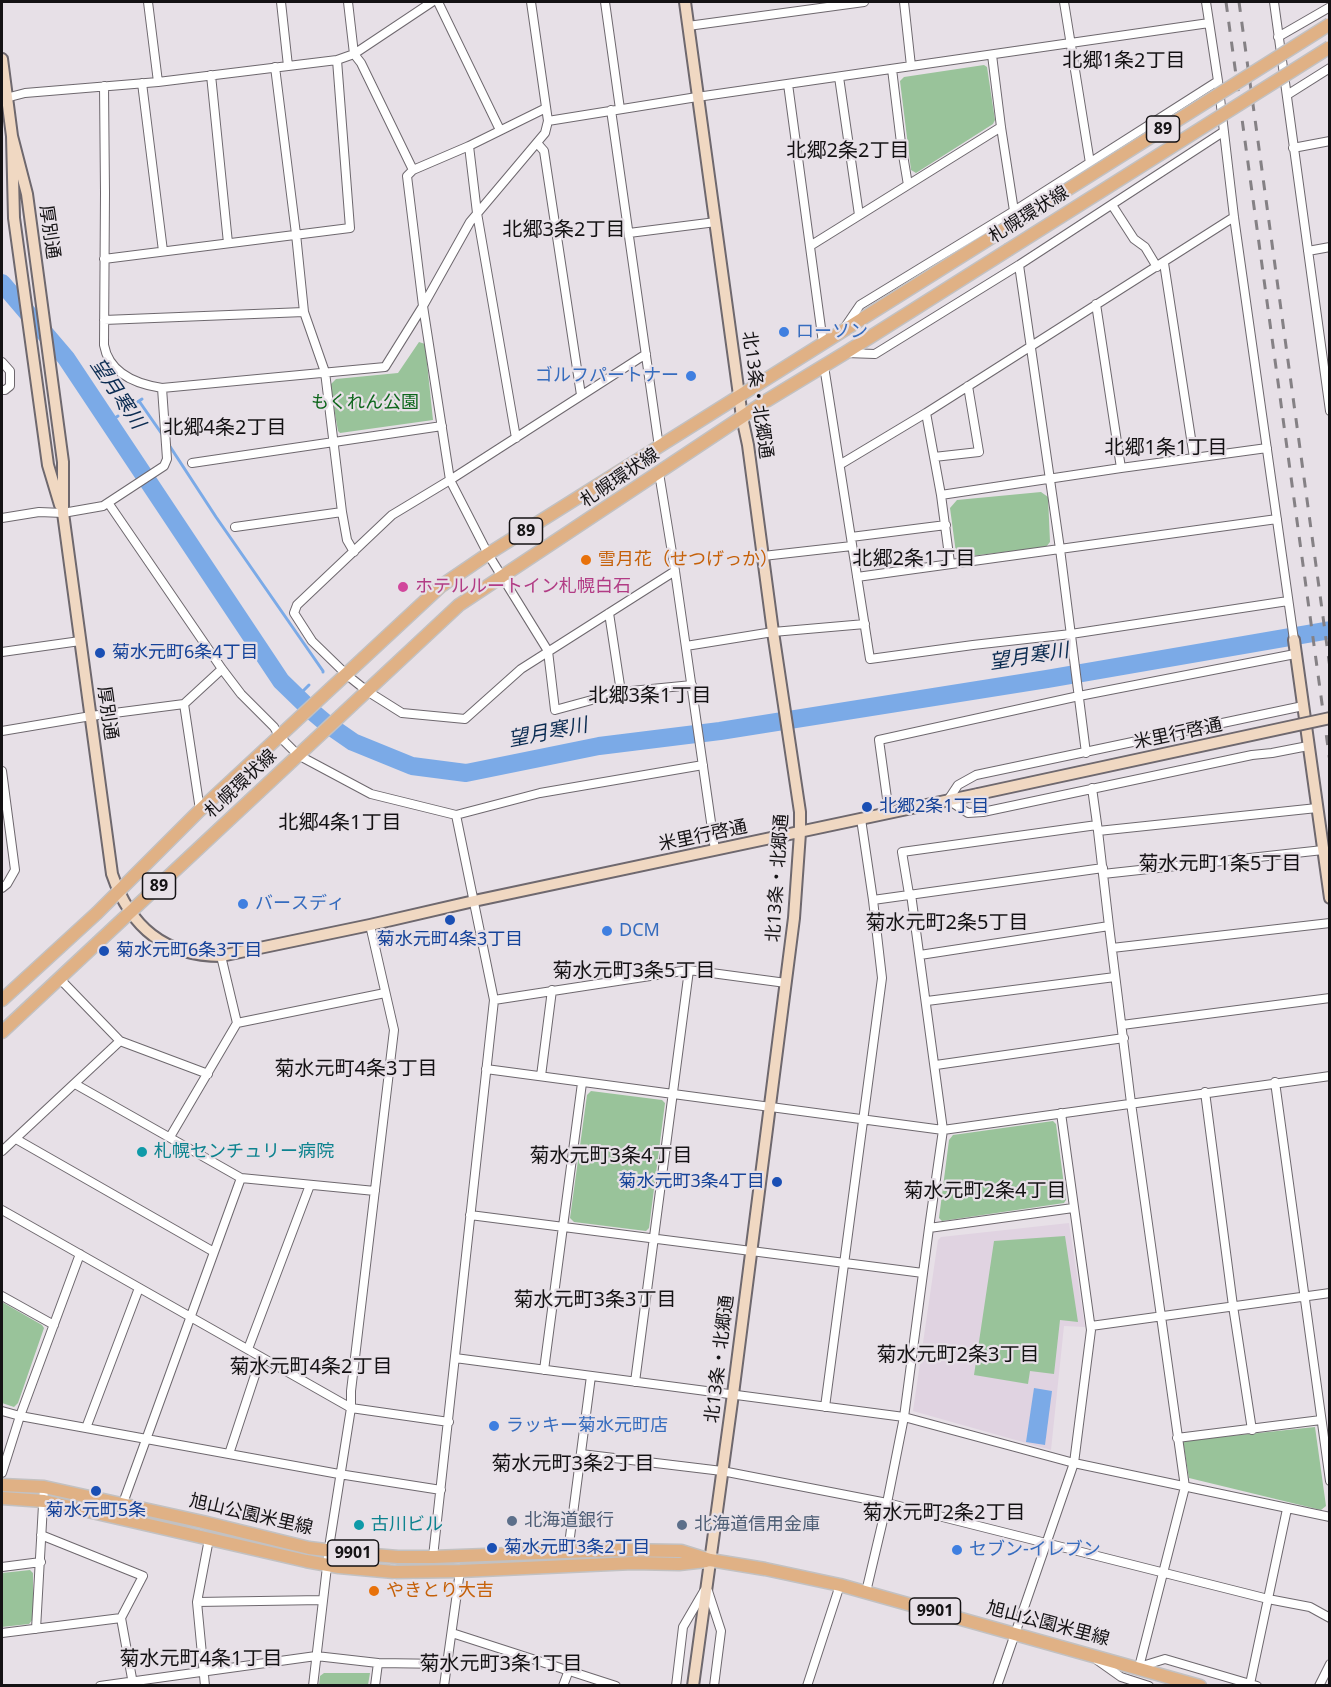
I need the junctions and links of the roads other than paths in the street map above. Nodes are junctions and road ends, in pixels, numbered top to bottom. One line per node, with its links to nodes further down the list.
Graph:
1 (148, 2): 34 (street)
2 (281, 2): 26 (street)
3 (348, 2): 22 (street)
4 (432, 2): 22 (street)
5 (438, 2): 45 (street)
6 (531, 2): 41 (street)
7 (605, 2): 42 (street)
8 (685, 2): 18 (street, 北13条・北郷通)
9 (850, 2): 10 (street); 18 (street)
10 (864, 2)
11 (904, 2): 27 (street)
12 (1064, 2): 20 (street)
13 (1206, 2): 16 (street)
14 (1274, 2): 19 (street)
15 (1329, 6): 19 (street)
16 (1209, 23): 20 (street); 33 (street)
17 (1329, 24): 75 (main road, 札幌環状線 / 89, bridge)
18 (688, 26): 39 (street, 北13条・北郷通)
19 (1278, 38): 38 (street)
20 (1072, 43): 23 (street); 52 (street)
21 (1329, 47): 78 (main road, 札幌環状線 / 89, bridge)
22 (354, 54): 25 (street); 53 (street)
23 (992, 55): 27 (street); 44 (street)
24 (2, 59): 40 (street, 厚別通)
25 (337, 60): 26 (street); 62 (street)
26 (288, 66): 28 (street)
27 (911, 66): 30 (street)
28 (275, 67): 31 (street); 62 (street)
29 (1329, 68): 38 (street)
30 (892, 69): 32 (street); 54 (street)
31 (211, 75): 34 (street); 63 (street)
32 (839, 77): 36 (street); 58 (street)
33 (1218, 81): 46 (street); 52 (street)
34 (158, 82): 35 (street)
35 (142, 83): 37 (street); 66 (street)
36 (789, 84): 39 (street); 64 (street)
37 (104, 86): 40 (street); 68 (street)
38 (1287, 95): 51 (street)
39 (698, 96): 42 (street); 60 (street, 北13条・北郷通)
40 (4, 98): 47 (street, 厚別通)
41 (546, 108): 43 (street); 45 (street)
42 (616, 109): 43 (street); 61 (street)
43 (548, 121): 49 (street)
44 (1001, 127): 54 (street); 56 (street)
45 (500, 130): 50 (street)
46 (1223, 132): 55 (street); 59 (street)
47 (12, 136): 107 (street, 厚別通); 107 (street, 厚別通)
48 (1329, 141): 51 (street)
49 (537, 143): 57 (street); 86 (street)
50 (469, 146): 53 (street); 57 (street)
51 (1293, 148): 67 (street)
52 (1090, 163): 56 (street)
53 (413, 170): 72 (street)
54 (908, 185): 58 (street)
55 (1112, 205): 69 (street); 70 (street)
56 (1014, 211): 75 (street)
57 (477, 213): 72 (street); 92 (street)
58 (859, 215): 64 (street)
59 (1234, 217): 70 (street); 95 (street)
60 (716, 222): 61 (street); 87 (street, 北13条・北郷通)
61 (629, 233): 79 (street)
62 (296, 234): 63 (street); 73 (street)
63 (228, 243): 66 (street)
64 (810, 246): 76 (street)
65 (1329, 247): 67 (street)
66 (163, 251): 68 (street)
67 (1308, 251): 88 (street)
68 (104, 259): 74 (street)
69 (1019, 265): 77 (street); 78 (street)
70 (1160, 265): 71 (street); 97 (street)
71 (1096, 304): 77 (street); 100 (street)
72 (423, 306): 82 (street); 91 (street)
73 (304, 312): 74 (street); 82 (street)
74 (104, 320): 84 (street)
75 (841, 333): 76 (main road, 札幌環状線 / 89)
76 (824, 343): 87 (main road, 札幌環状線 / 89)
77 (1031, 346): 83 (street); 102 (street)
78 (846, 353): 81 (main road, 札幌環状線 / 89)
79 (645, 354): 86 (street); 94 (street)
80 (2, 362): 85 (street)
81 (824, 366): 90 (main road, 札幌環状線 / 89); 99 (street)
82 (325, 372): 84 (street); 93 (street)
83 (968, 386): 89 (street); 96 (street)
84 (162, 388): 105 (street)
85 (2, 390)
86 (581, 395): 92 (street)
87 (740, 397): 90 (street, 北13条・北郷通); 94 (main road, 札幌環状線 / 89)
88 (1329, 411)
89 (926, 413): 96 (street); 99 (street)
90 (742, 417): 101 (main road, 札幌環状線 / 89); 116 (street, 北13条・北郷通)
91 (442, 426): 93 (street); 103 (street)
92 (516, 438): 103 (street)
93 (333, 441): 98 (street); 106 (street)
94 (659, 447): 115 (main road, 札幌環状線 / 89)
95 (1267, 448): 97 (street); 109 (street)
96 (934, 458): 104 (street)
97 (1194, 458): 100 (street)
98 (192, 463)
99 (841, 464): 112 (street)
100 (1121, 468): 102 (street)
101 (659, 473): 118 (street); 119 (main road, 札幌環状線 / 89)
102 (1050, 478): 104 (street); 113 (street)
103 (450, 480): 114 (street); 115 (street)
104 (941, 495): 110 (street)
105 (109, 504): 107 (street); 132 (street)
106 (342, 512): 111 (street); 114 (street)
107 (63, 513): 108 (street); 127 (street, 厚別通)
108 (2, 518)
109 (1277, 519): 113 (street); 121 (street)
110 (946, 525): 112 (street); 117 (street)
111 (235, 527)
112 (852, 541): 116 (street); 120 (street)
113 (1060, 549): 117 (street); 125 (street)
114 (354, 552): 133 (street)
115 (488, 555): 119 (street); 133 (main road, 札幌環状線 / 89)
116 (763, 556): 124 (street, 北13条・北郷通)
117 (950, 563): 120 (street)
118 (675, 571): 122 (street); 128 (street)
119 (502, 577): 129 (street); 135 (main road, 札幌環状線 / 89)
120 (856, 577): 123 (street)
121 (1288, 601): 125 (street); 126 (street)
122 (609, 613): 129 (street); 136 (street)
123 (865, 624): 124 (street); 125 (street)
124 (773, 632): 128 (street); 157 (street, 北13条・北郷通)
125 (1071, 634): 137 (street)
126 (1294, 640): 131 (street)
127 (80, 641): 130 (street); 140 (street, 厚別通)
128 (686, 646): 134 (street)
129 (548, 651): 135 (street); 136 (street)
130 (2, 652)
131 (1295, 654): 137 (street); 139 (street)
132 (222, 669): 138 (street); 143 (street)
133 (347, 675): 135 (street); 143 (main road, 札幌環状線 / 89)
134 (692, 685): 136 (street); 147 (street)
135 (367, 691): 146 (main road, 札幌環状線 / 89)
136 (621, 693)
137 (1079, 696): 145 (street); 153 (street)
138 (184, 704): 140 (street); 152 (street)
139 (1303, 706): 144 (street); 145 (street)
140 (91, 716): 142 (street); 162 (street, 厚別通)
141 (1329, 718): 150 (street, 米里行啓通, bridge)
142 (2, 731)
143 (280, 737): 146 (street); 152 (main road, 札幌環状線 / 89)
144 (1308, 746): 149 (street); 151 (street)
145 (1086, 753): 150 (street)
146 (298, 755): 154 (street); 167 (main road, 札幌環状線 / 89)
147 (703, 765): 154 (street); 158 (street)
148 (2, 771): 161 (street)
149 (1092, 788): 150 (street); 156 (street)
150 (948, 800): 153 (street, 米里行啓通)
151 (1317, 808): 156 (street); 159 (street)
152 (200, 810): 162 (main road, 札幌環状線 / 89)
153 (889, 813): 155 (street, 米里行啓通)
154 (456, 815): 166 (street)
155 (861, 819): 157 (street, 米里行啓通); 165 (street)
156 (1098, 828): 160 (street); 163 (street)
157 (800, 832): 158 (street, 米里行啓通); 177 (street, 北13条・北郷通)
158 (715, 850): 166 (street, 米里行啓通)
159 (1323, 850): 160 (street); 164 (street)
160 (1103, 871): 163 (street); 170 (street)
161 (2, 888)
162 (118, 890): 167 (street, 厚別通); 181 (main road, 札幌環状線 / 89)
163 (910, 894): 165 (street); 172 (street)
164 (1329, 898)
165 (873, 900): 202 (street)
166 (474, 901): 169 (street, 米里行啓通); 182 (street)
167 (130, 912): 173 (street, 米里行啓通); 176 (main road, 札幌環状線 / 89)
168 (1329, 923): 171 (street)
169 (370, 925): 173 (street, 米里行啓通); 179 (street)
170 (1109, 926): 171 (street); 172 (street)
171 (1112, 948): 175 (street)
172 (920, 955): 183 (street)
173 (221, 956): 184 (street)
174 (689, 970): 177 (street); 178 (street); 198 (street)
175 (1115, 977): 183 (street); 185 (street)
176 (59, 978): 186 (main road, 札幌環状線 / 89); 188 (street)
177 (786, 983): 200 (street, 北13条・北郷通)
178 (552, 990): 182 (street); 192 (street)
179 (385, 993): 184 (street); 209 (street)
180 (1329, 998): 185 (street)
181 (2, 1000)
182 (494, 1000): 190 (street)
183 (927, 1001): 189 (street)
184 (237, 1023): 191 (street)
185 (1122, 1025): 187 (street)
186 (2, 1032)
187 (1124, 1038): 189 (street); 199 (street)
188 (120, 1041): 191 (street); 196 (street)
189 (936, 1065): 203 (street)
190 (486, 1069): 192 (street); 212 (street)
191 (208, 1074): 204 (street)
192 (541, 1076): 195 (street)
193 (1329, 1076): 194 (street)
194 (1275, 1082): 197 (street); 224 (street)
195 (582, 1083): 198 (street); 213 (street)
196 (75, 1084): 204 (street); 205 (street)
197 (1205, 1092): 199 (street); 225 (street)
198 (672, 1094): 200 (street); 215 (street)
199 (1131, 1103): 201 (street); 226 (street)
200 (769, 1107): 202 (street); 216 (street, 北13条・北郷通)
201 (1061, 1113): 203 (street); 210 (street)
202 (863, 1119): 203 (street); 219 (street)
203 (943, 1130): 214 (street)
204 (170, 1137): 207 (street)
205 (16, 1139): 206 (street); 217 (street)
206 (2, 1151)
207 (241, 1178): 208 (street); 217 (street)
208 (310, 1185): 209 (street); 230 (street)
209 (375, 1191): 238 (street)
210 (1074, 1208): 214 (street); 229 (street)
211 (2, 1210): 218 (street)
212 (470, 1215): 213 (street); 232 (street)
213 (562, 1227): 215 (street); 233 (street)
214 (929, 1228): 220 (street)
215 (654, 1238): 216 (street); 235 (street)
216 (751, 1250): 219 (street); 236 (street, 北13条・北郷通)
217 (214, 1252): 227 (street)
218 (80, 1254): 221 (street); 228 (street)
219 (845, 1263): 220 (street); 237 (street)
220 (923, 1273): 241 (street)
221 (139, 1288): 227 (street); 244 (street)
222 (1329, 1293): 224 (street)
223 (2, 1296): 228 (street)
224 (1305, 1296): 225 (street); 242 (street)
225 (1233, 1306): 226 (street); 245 (street)
226 (1161, 1316): 229 (street); 246 (street)
227 (191, 1317): 230 (street); 247 (street)
228 (54, 1325): 240 (street)
229 (1091, 1326): 250 (street)
230 (248, 1349): 231 (street)
231 (261, 1357): 238 (street); 248 (street)
232 (455, 1358): 233 (street); 243 (street)
233 (544, 1370): 234 (street)
234 (591, 1376): 235 (street); 249 (street)
235 (635, 1382): 236 (street)
236 (733, 1394): 237 (street); 251 (street, 北13条・北郷通)
237 (825, 1407): 241 (street)
238 (351, 1408): 243 (street); 253 (street)
239 (2, 1410): 240 (street)
240 (20, 1416): 244 (street); 252 (street)
241 (904, 1417): 250 (street); 262 (street)
242 (1321, 1420): 245 (street); 254 (street)
243 (449, 1422): 258 (street)
244 (86, 1428): 247 (street)
245 (1252, 1430): 246 (street)
246 (1178, 1438): 257 (street)
247 (146, 1439): 248 (street); 261 (street)
248 (229, 1454): 253 (street)
249 (581, 1454): 251 (street); 269 (street)
250 (1074, 1463): 257 (street); 267 (street)
251 (722, 1471): 262 (street); 271 (street, 北13条・北郷通)
252 (2, 1473)
253 (339, 1474): 258 (street); 268 (street)
254 (1329, 1481)
255 (2, 1485): 256 (main road, 旭山公園米里線 / 9901)
256 (44, 1487): 260 (street); 261 (main road, 旭山公園米里線 / 9901)
257 (1185, 1487): 263 (street); 276 (street)
258 (441, 1490): 270 (street)
259 (2, 1498): 260 (main road, 旭山公園米里線 / 9901)
260 (44, 1501): 265 (street); 266 (main road, 旭山公園米里線 / 9901)
261 (123, 1503): 268 (main road, 旭山公園米里線 / 9901)
262 (887, 1503): 267 (street); 279 (street)
263 (1287, 1509): 264 (street); 280 (street)
264 (1329, 1517)
265 (41, 1535): 272 (street); 283 (street)
266 (209, 1539): 273 (main road, 旭山公園米里線 / 9901); 282 (street)
267 (1046, 1542): 276 (street); 288 (street)
268 (329, 1551): 270 (main road, 旭山公園米里線 / 9901); 273 (street)
269 (568, 1552): 270 (main road, 旭山公園米里線 / 9901); 271 (main road, 旭山公園米里線 / 9901)
270 (433, 1557)
271 (710, 1560): 275 (main road, 旭山公園米里線 / 9901); 277 (main road, 旭山公園米里線 / 9901); 278 (street, 北13条・北郷通)
272 (41, 1562): 274 (street); 285 (street)
273 (328, 1564): 275 (main road, 旭山公園米里線 / 9901); 281 (street)
274 (2, 1567)
275 (460, 1571): 287 (street)
276 (1163, 1573): 280 (street); 294 (street)
277 (840, 1585): 279 (main road, 旭山公園米里線 / 9901); 309 (street)
278 (706, 1586): 306 (street); 307 (street, 北13条・北郷通); 308 (street)
279 (866, 1592): 288 (main road, 旭山公園米里線 / 9901)
280 (1268, 1599): 284 (street); 298 (street)
281 (323, 1600): 282 (street); 290 (street)
282 (197, 1602): 296 (street)
283 (121, 1618): 285 (street); 297 (street)
284 (1329, 1618)
285 (36, 1629): 286 (street)
286 (2, 1633)
287 (452, 1633): 292 (street); 295 (street)
288 (1015, 1634): 289 (main road, 旭山公園米里線 / 9901); 310 (street)
289 (1091, 1655): 294 (main road, 旭山公園米里線 / 9901); 311 (street)
290 (316, 1656): 291 (street); 296 (street); 301 (street)
291 (378, 1663): 292 (street); 302 (street)
292 (447, 1664): 303 (street)
293 (1329, 1664): 313 (street)
294 (1139, 1667): 298 (street); 312 (main road, 旭山公園米里線 / 9901)
295 (569, 1670): 304 (street); 305 (street)
296 (203, 1671): 297 (street); 300 (street)
297 (132, 1683): 299 (street)
298 (1254, 1685)
299 (100, 1686)
300 (205, 1686)
301 (313, 1686)
302 (375, 1686)
303 (444, 1686)
304 (563, 1686)
305 (616, 1686)
306 (675, 1686)
307 (693, 1686)
308 (714, 1686)
309 (807, 1686)
310 (997, 1686)
311 (1149, 1686)
312 (1200, 1686)
313 (1319, 1686)

